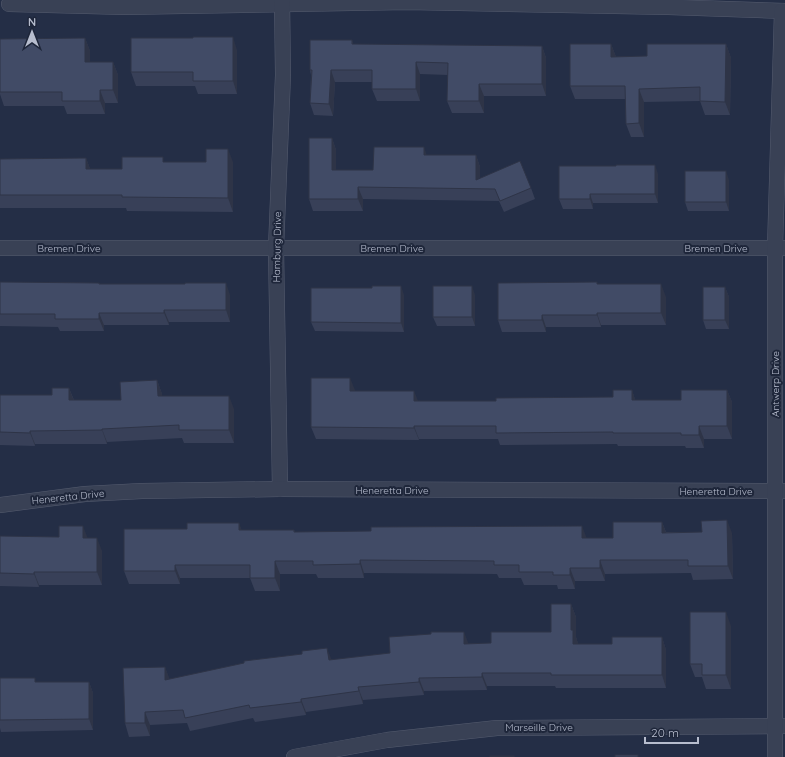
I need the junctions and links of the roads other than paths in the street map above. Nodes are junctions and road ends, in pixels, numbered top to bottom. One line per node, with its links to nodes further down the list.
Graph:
1 (282, 2): 2 (street); 3 (street); 5 (street, Hamburg Drive)
2 (9, 4)
3 (784, 11): 6 (street, Antwerp Drive)
4 (0, 248): 5 (street, Bremen Drive)
5 (276, 248): 6 (street, Bremen Drive); 7 (street, Hamburg Drive)
6 (780, 248): 8 (street, Antwerp Drive)
7 (280, 489): 8 (street, Heneretta Drive); 9 (street, Heneretta Drive)
8 (780, 491): 10 (street, Antwerp Drive)
9 (0, 505)
10 (780, 726): 11 (street, Marseille Drive); 12 (street, Antwerp Drive)
11 (294, 757)
12 (775, 757)

